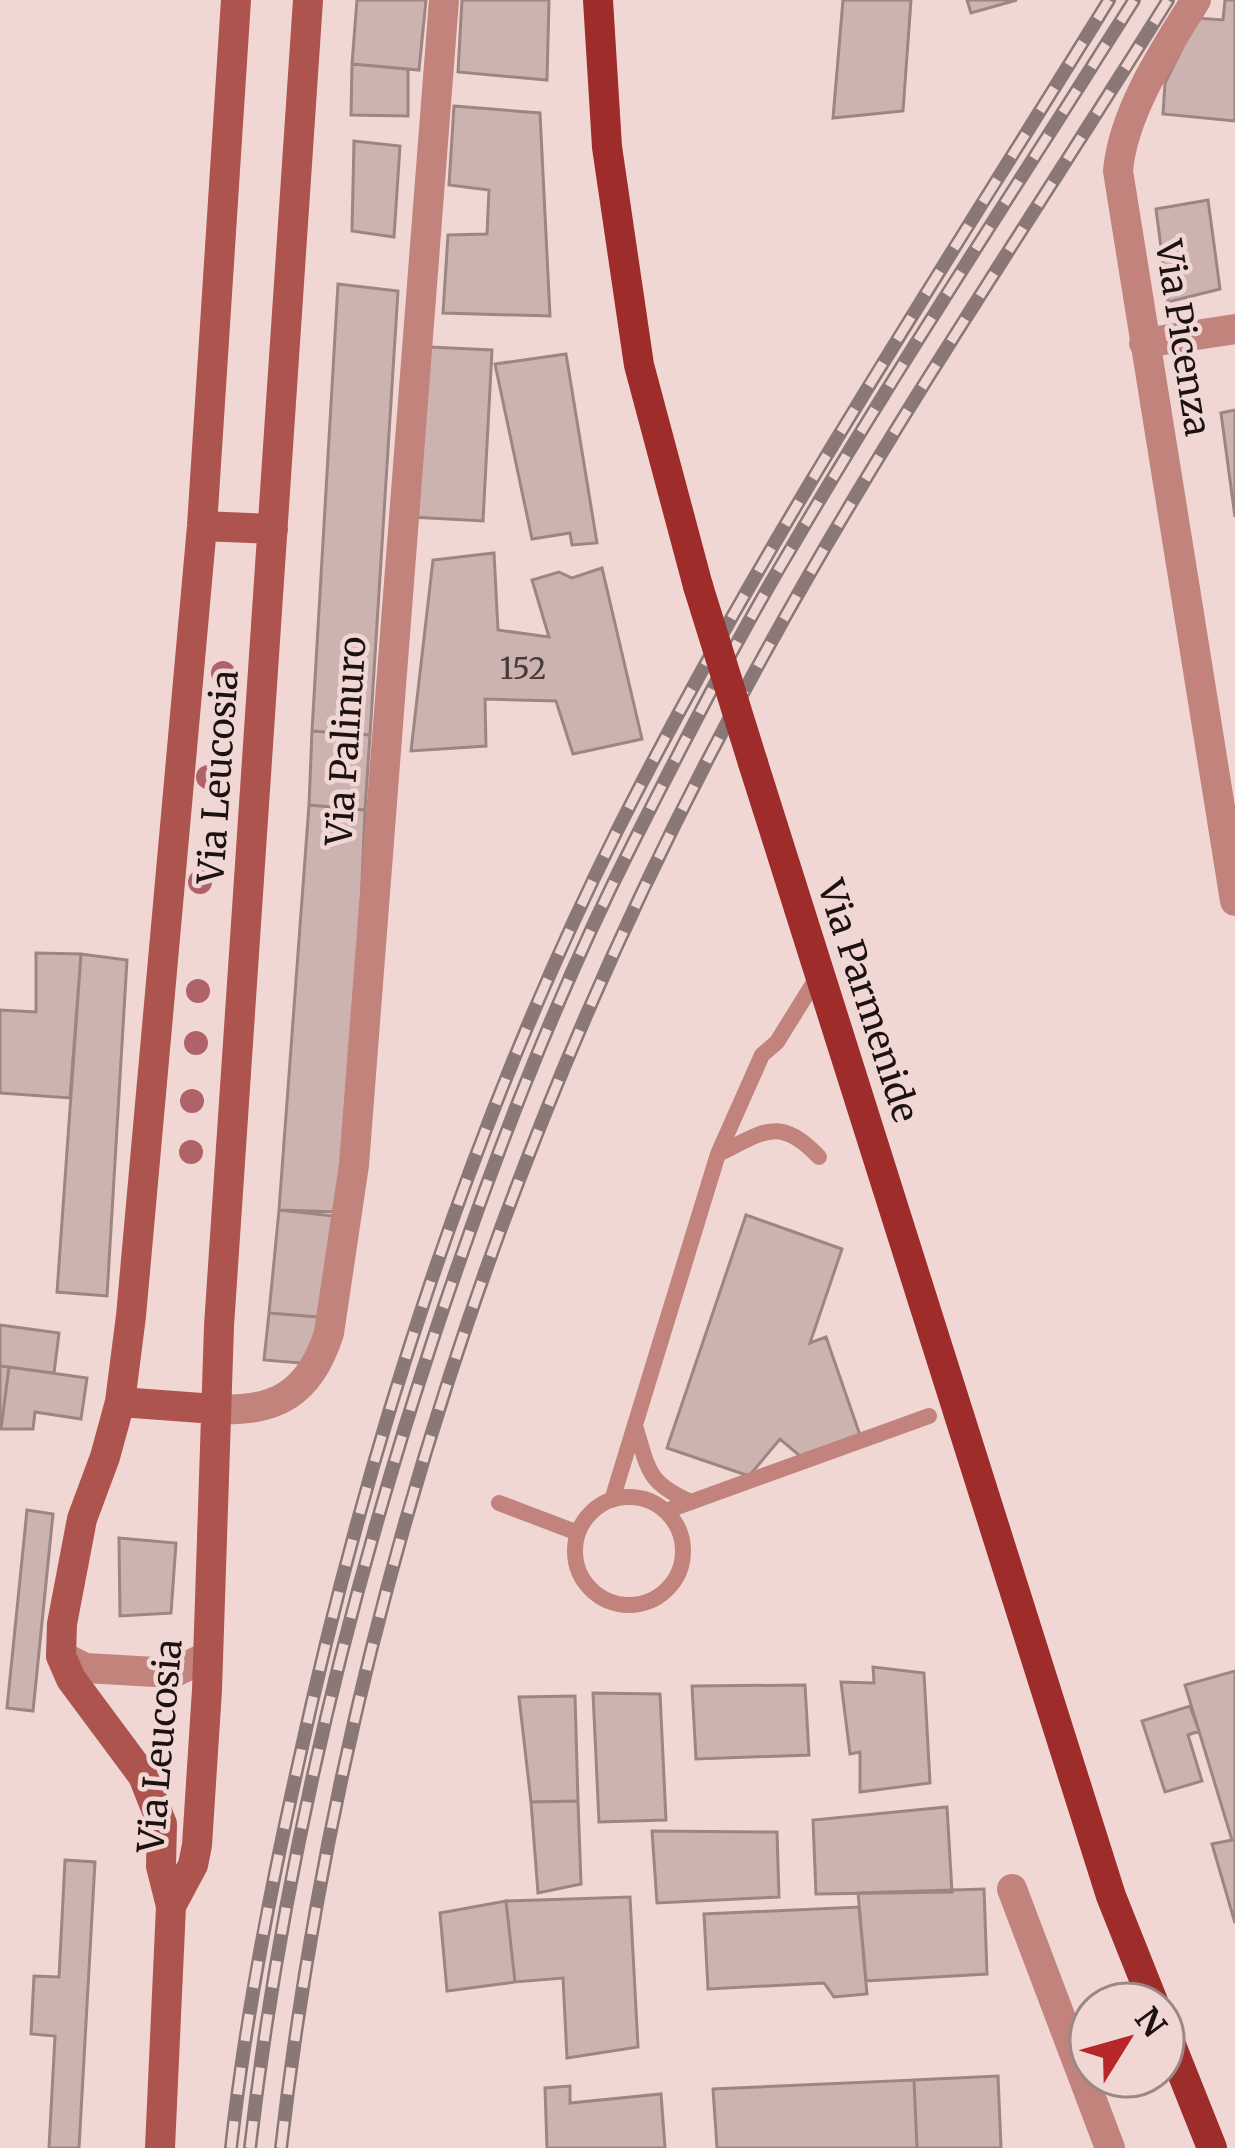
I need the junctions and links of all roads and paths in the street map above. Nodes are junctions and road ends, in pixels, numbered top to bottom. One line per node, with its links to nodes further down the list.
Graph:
1 (236, 0): 8 (main road, Via Leucosia)
2 (308, 0): 9 (main road, Via Leucosia)
3 (444, 0): 16 (street, Via Palinuro)
4 (598, 0): 12 (main road, Via Parmenide, bridge)
5 (1196, 0): 7 (street, Via Picenza)
6 (1235, 329): 7 (street)
7 (1144, 343): 10 (street, Via Picenza)
8 (202, 526): 9 (main road); 15 (main road, Via Leucosia)
9 (273, 529): 16 (main road, Via Leucosia)
10 (1230, 846): 11 (street, Via Picenza)
11 (1235, 901)
12 (818, 976): 13 (lane); 28 (main road, Via Parmenide)
13 (718, 1154): 14 (lane); 18 (lane)
14 (819, 1157)
15 (120, 1402): 16 (main road); 24 (main road, Via Leucosia)
16 (215, 1409): 25 (main road, Via Leucosia)
17 (929, 1416): 20 (lane)
18 (634, 1425): 19 (lane); 20 (lane)
19 (612, 1500): 22 (lane); 23 (lane)
20 (691, 1502): 22 (lane)
21 (499, 1503): 23 (lane)
22 (665, 1511): 23 (lane)
23 (578, 1533)
24 (61, 1656): 25 (street); 27 (main road, Via Leucosia)
25 (208, 1656): 27 (main road, Via Leucosia)
26 (1012, 1889): 31 (street)
27 (171, 1906): 30 (main road)
28 (1145, 1980)
29 (1187, 2086): 32 (main road)
30 (160, 2148)
31 (1110, 2148)
32 (1212, 2148)

